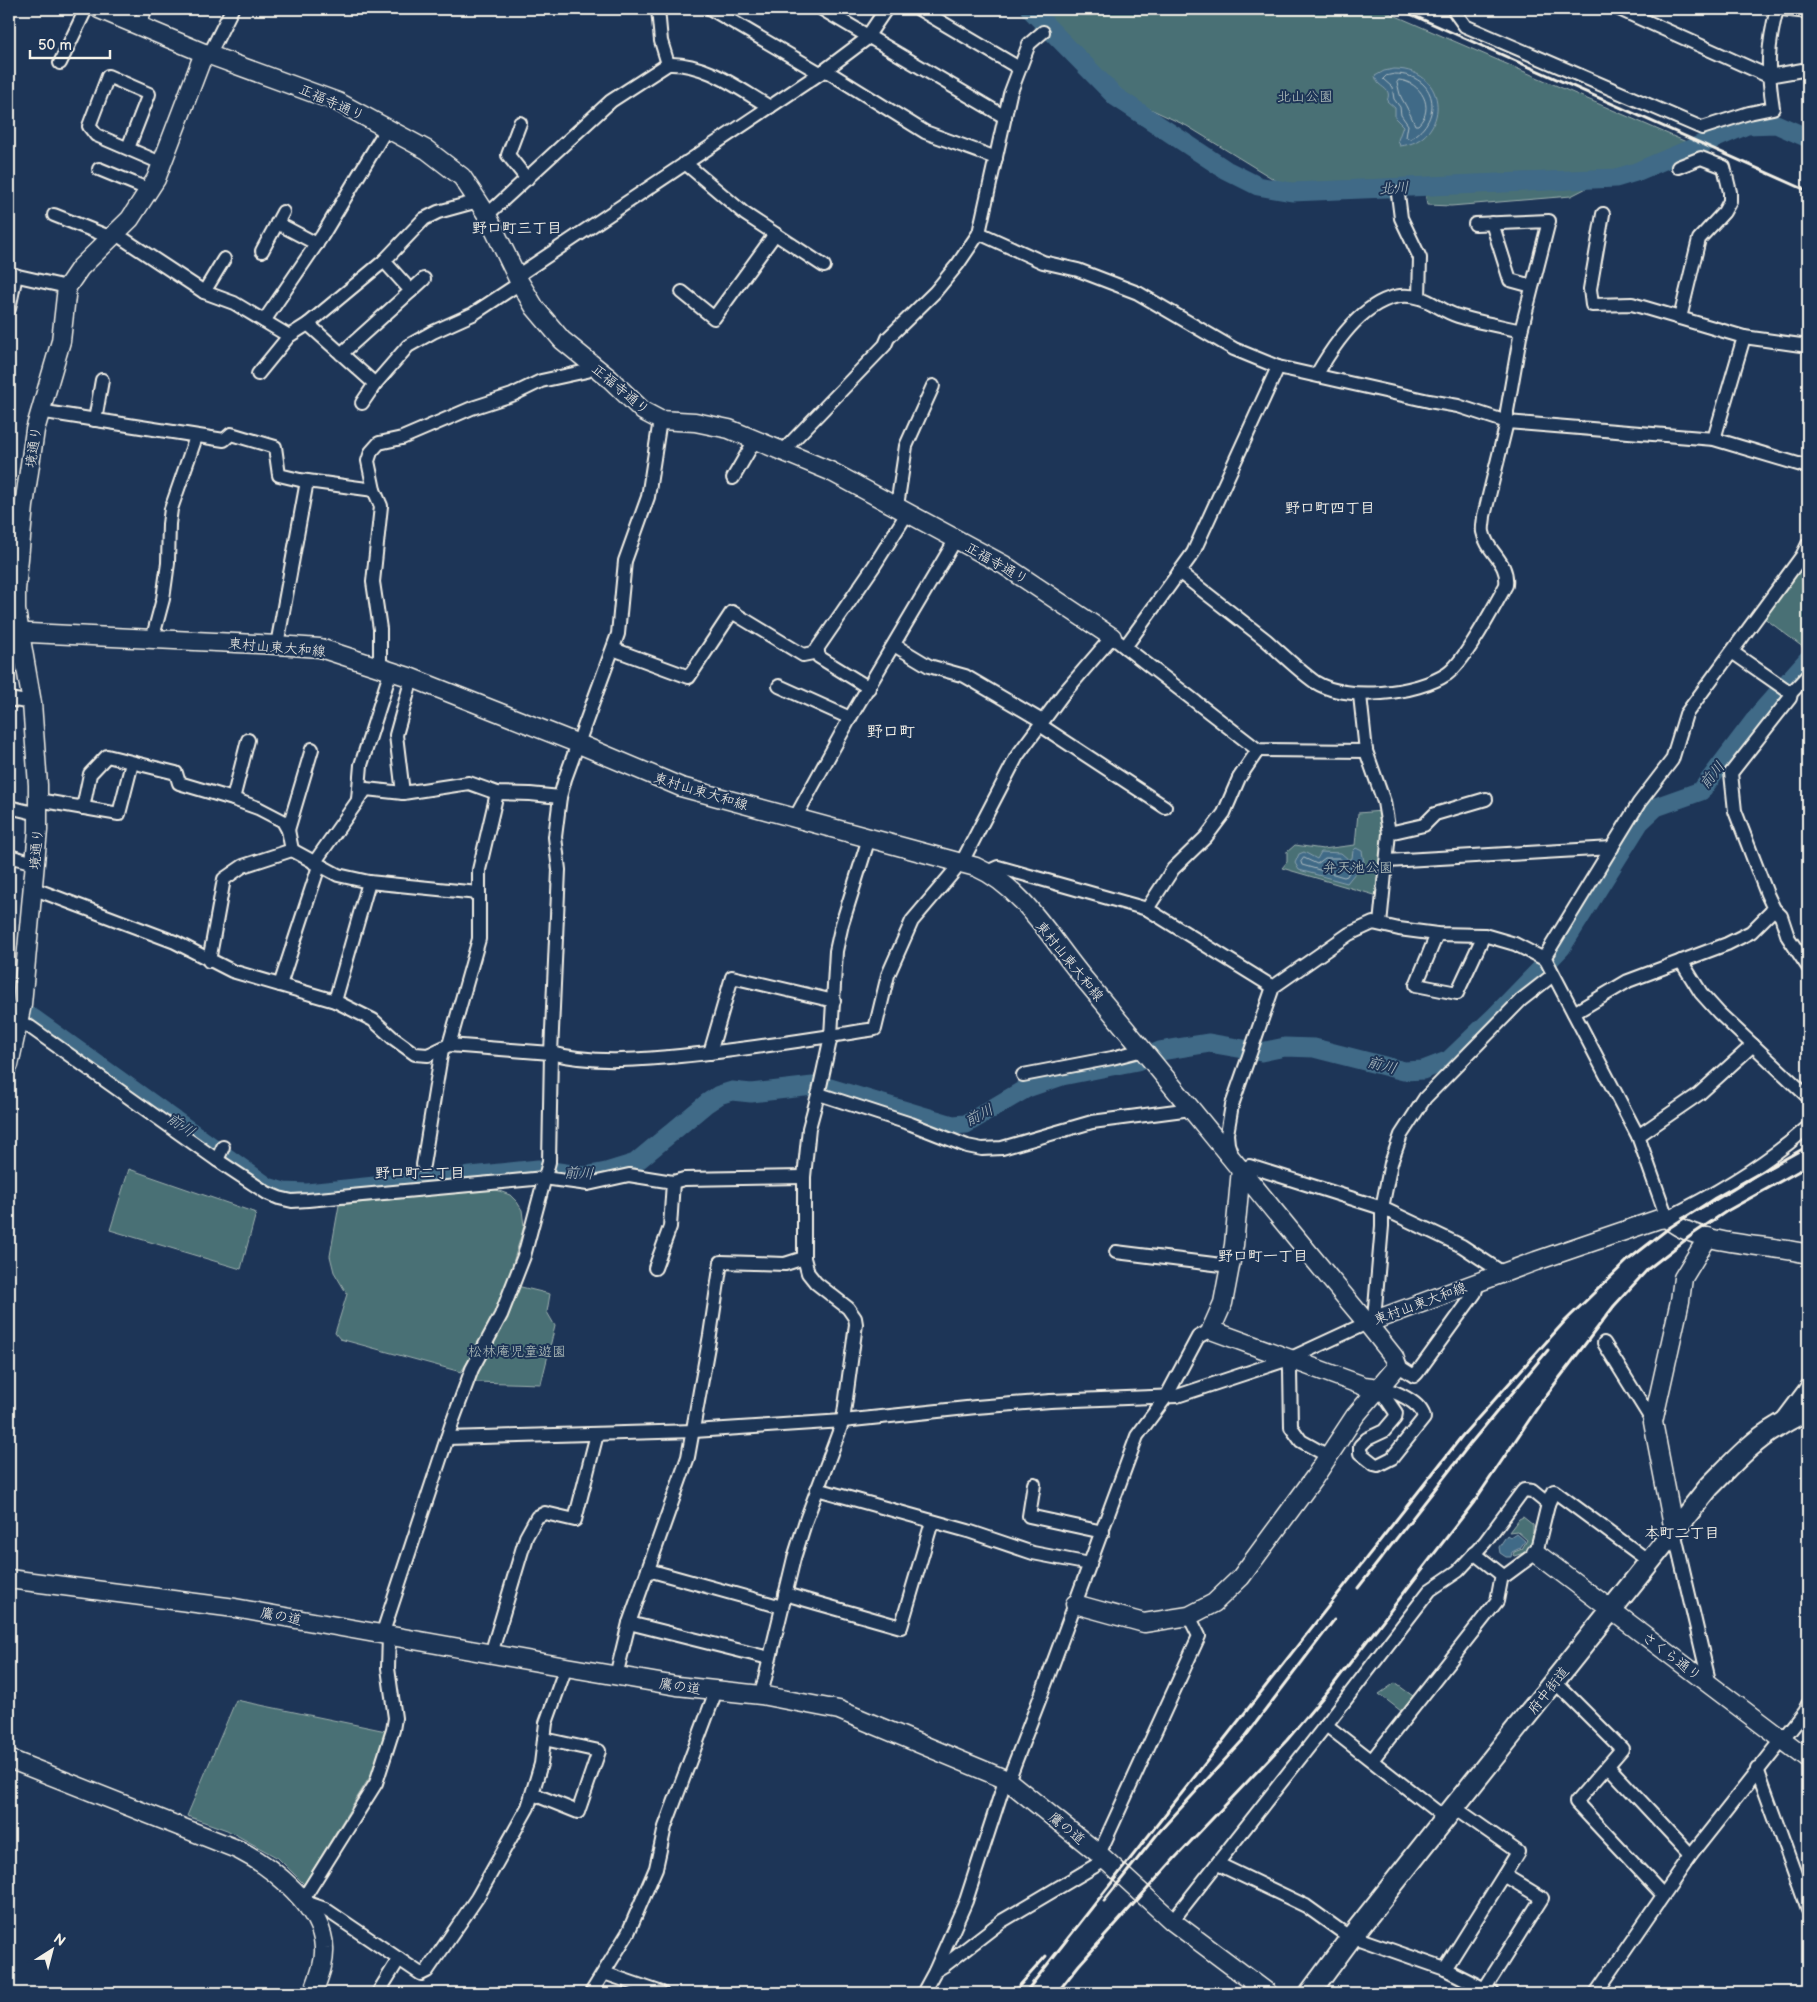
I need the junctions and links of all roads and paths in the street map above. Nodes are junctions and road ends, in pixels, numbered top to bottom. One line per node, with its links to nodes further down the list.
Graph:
1 (86, 9): 19 (street)
2 (98, 9): 15 (street, 正福寺通り)
3 (146, 9): 15 (street)
4 (232, 9): 18 (street)
5 (658, 9): 20 (street)
6 (711, 9): 23 (street)
7 (822, 9): 17 (street)
8 (886, 9): 17 (street)
9 (919, 9): 21 (street)
10 (1459, 9): 24 (street)
11 (1619, 9): 24 (street)
12 (1777, 9): 24 (street)
13 (1782, 9): 14 (street)
14 (1808, 12)
15 (139, 25): 18 (street, 正福寺通り)
16 (1043, 32): 21 (street)
17 (868, 36): 23 (street); 26 (street)
18 (204, 53): 28 (street, 正福寺通り); 31 (street, 境通り)
19 (60, 62)
20 (668, 64): 25 (street); 35 (street)
21 (1019, 68): 26 (street)
22 (1808, 69): 24 (street)
23 (823, 71): 25 (street); 30 (street)
24 (1768, 76)
25 (770, 107): 32 (street)
26 (1005, 116): 30 (street)
27 (520, 122): 35 (street)
28 (387, 128): 38 (street, 正福寺通り); 46 (street)
29 (128, 148): 29 (street); 31 (street)
30 (996, 158): 43 (street)
31 (161, 163): 36 (street, 境通り)
32 (685, 163): 44 (street); 53 (street)
33 (1678, 167): 61 (street)
34 (100, 169): 36 (street)
35 (527, 179): 38 (street)
36 (150, 190): 45 (street, 境通り)
37 (1398, 194): 59 (street)
38 (483, 208): 49 (street); 53 (street, 正福寺通り)
39 (1603, 214): 61 (street)
40 (54, 215): 45 (street)
41 (1492, 223): 42 (street); 54 (street); 54 (street)
42 (1475, 224)
43 (979, 233): 70 (street); 84 (street)
44 (775, 234): 50 (street); 58 (street)
45 (114, 236): 55 (street, 境通り); 57 (street)
46 (317, 244): 47 (street); 62 (street)
47 (262, 251)
48 (224, 259): 57 (street)
49 (384, 261): 56 (street); 63 (street)
50 (824, 266)
51 (13, 274): 55 (street); 60 (street)
52 (424, 279): 56 (street)
53 (518, 280): 69 (street, 正福寺通り); 74 (street)
54 (1532, 286): 64 (street)
55 (67, 287): 77 (street, 境通り)
56 (411, 291): 68 (street)
57 (204, 292): 62 (street)
58 (682, 292)
59 (1419, 297): 64 (street); 72 (street)
60 (9, 309)
61 (1680, 318): 66 (street)
62 (264, 321): 65 (street)
63 (308, 324): 65 (street); 68 (street)
64 (1521, 331): 80 (street)
65 (289, 336): 71 (street)
66 (1744, 337): 67 (street); 83 (street)
67 (1808, 346)
68 (341, 354): 74 (street)
69 (593, 364): 79 (street, 正福寺通り); 88 (street)
70 (1278, 367): 72 (street); 93 (street)
71 (258, 374)
72 (1317, 374): 80 (street)
73 (102, 380): 78 (street)
74 (375, 384): 76 (street)
75 (933, 386): 89 (street)
76 (362, 403)
77 (40, 411): 78 (street); 90 (street, 境通り)
78 (95, 420): 81 (street)
79 (660, 420): 82 (street, 正福寺通り); 99 (street)
80 (1507, 422): 83 (street); 108 (street)
81 (196, 437): 87 (street); 95 (street)
82 (756, 440): 84 (street, 正福寺通り); 86 (street)
83 (1714, 440): 85 (street)
84 (784, 451): 89 (street, 正福寺通り)
85 (1808, 467)
86 (733, 478)
87 (307, 481): 88 (street); 97 (street)
88 (374, 490): 102 (street)
89 (902, 509): 91 (street, 正福寺通り); 100 (street)
90 (15, 521): 94 (street, 境通り)
91 (956, 539): 96 (street, 正福寺通り); 98 (street)
92 (1808, 544): 101 (street)
93 (1179, 572): 96 (street); 108 (street)
94 (14, 633): 95 (street, 東村山東大和線); 110 (street, 境通り)
95 (152, 640): 97 (street, 東村山東大和線)
96 (1118, 642): 112 (street); 116 (street)
97 (277, 645): 102 (street, 東村山東大和線)
98 (894, 645): 106 (street); 112 (street)
99 (613, 649): 100 (street); 114 (street)
100 (818, 652): 106 (street)
101 (1732, 652): 107 (street); 133 (street)
102 (386, 668): 104 (street, 東村山東大和線); 123 (street)
103 (1808, 674): 107 (street)
104 (412, 678): 114 (street, 東村山東大和線); 119 (street)
105 (779, 686): 111 (street)
106 (869, 688): 111 (street)
107 (1791, 692): 145 (street)
108 (1360, 695): 117 (street)
109 (9, 698): 110 (street)
110 (32, 703): 126 (street, 境通り)
111 (850, 718): 129 (street)
112 (1041, 723): 127 (street); 137 (street)
113 (248, 740): 122 (street)
114 (579, 744): 121 (street); 129 (street, 東村山東大和線)
115 (312, 749): 130 (street)
116 (1258, 750): 117 (street); 144 (street)
117 (1366, 751): 131 (street)
118 (132, 763): 122 (street); 128 (street); 128 (street)
119 (403, 793): 120 (street); 123 (street)
120 (498, 793): 121 (street); 143 (street)
121 (560, 797): 163 (street)
122 (233, 799): 130 (street)
123 (358, 799): 139 (street)
124 (1486, 800): 131 (street)
125 (9, 807): 126 (street)
126 (38, 807): 128 (street); 138 (street, 境通り)
127 (1165, 807)
128 (83, 808)
129 (795, 818): 132 (street, 東村山東大和線)
130 (288, 830): 134 (street)
131 (1389, 833): 136 (street)
132 (869, 838): 137 (street, 東村山東大和線); 156 (street)
133 (1612, 848): 136 (street); 149 (street)
134 (292, 850): 139 (street); 150 (street)
135 (9, 856): 138 (street)
136 (1387, 861): 146 (street)
137 (962, 862): 140 (street, 東村山東大和線); 160 (street)
138 (35, 863): 142 (street, 境通り)
139 (316, 864): 141 (street); 154 (street)
140 (987, 872): 144 (street); 165 (street, 東村山東大和線)
141 (369, 882): 143 (street); 157 (street)
142 (32, 888): 150 (street); 159 (street, 境通り)
143 (478, 893): 162 (street)
144 (1147, 909): 155 (street)
145 (1774, 909): 151 (street); 152 (street)
146 (1380, 924): 147 (street); 155 (street)
147 (1437, 934): 148 (street); 148 (street)
148 (1484, 935): 149 (street)
149 (1545, 959): 153 (street)
150 (209, 961): 154 (street)
151 (1681, 961): 158 (street); 161 (street)
152 (1808, 967)
153 (1553, 975): 158 (street); 180 (street)
154 (280, 985): 157 (street)
155 (1273, 987): 175 (street)
156 (834, 1001): 160 (street); 164 (street)
157 (335, 1002): 162 (street)
158 (1574, 1013): 172 (street)
159 (20, 1014): 166 (street, 境通り); 174 (street)
160 (831, 1036): 164 (street); 168 (street)
161 (1753, 1045): 169 (street); 172 (street)
162 (446, 1047): 163 (street); 176 (street)
163 (551, 1053): 164 (street); 177 (street)
164 (710, 1053)
165 (1147, 1055): 167 (street); 170 (street, 東村山東大和線)
166 (10, 1056)
167 (1023, 1075)
168 (820, 1088): 170 (street); 178 (street)
169 (1808, 1097)
170 (1191, 1109): 175 (street, 東村山東大和線)
171 (1808, 1127): 181 (street)
172 (1638, 1136): 181 (street)
173 (224, 1147): 174 (street)
174 (217, 1160): 177 (street)
175 (1237, 1164): 180 (street); 186 (street); 190 (street, 東村山東大和線)
176 (423, 1166)
177 (546, 1171): 179 (street); 206 (street)
178 (804, 1177): 179 (street); 185 (street)
179 (673, 1182): 187 (street)
180 (1382, 1208): 188 (street); 190 (street)
181 (1667, 1218): 182 (street); 188 (street, 東村山東大和線)
182 (1708, 1238): 184 (street); 202 (street)
183 (1116, 1252): 186 (street)
184 (1808, 1254)
185 (804, 1258): 201 (street); 204 (street)
186 (1230, 1266): 191 (street)
187 (655, 1268)
188 (1502, 1274): 189 (street, 東村山東大和線)
189 (1478, 1282): 190 (street, 東村山東大和線); 194 (street)
190 (1370, 1321): 193 (street); 194 (street)
191 (1211, 1330): 193 (street); 197 (street)
192 (1604, 1343): 202 (street)
193 (1288, 1359): 196 (street); 197 (street); 207 (street)
194 (1397, 1365): 196 (street)
195 (1808, 1385): 203 (street)
196 (1379, 1388): 198 (street); 200 (street); 207 (street)
197 (1166, 1397): 201 (street); 213 (street)
198 (1410, 1400): 200 (street); 200 (street)
199 (1808, 1410): 203 (main road, 府中街道)
200 (1396, 1413)
201 (843, 1421): 204 (street); 209 (street)
202 (1653, 1422): 212 (street)
203 (1776, 1427): 212 (main road, 府中街道)
204 (694, 1431): 205 (street); 218 (street)
205 (597, 1434): 206 (street); 227 (street)
206 (447, 1438): 226 (street)
207 (1328, 1456): 224 (street)
208 (1034, 1484): 213 (street)
209 (817, 1490): 211 (street); 221 (street)
210 (1548, 1504): 214 (street); 215 (street); 216 (street)
211 (932, 1522): 217 (street); 221 (street)
212 (1674, 1531): 216 (main road, 府中街道); 232 (street)
213 (1102, 1532): 217 (street)
214 (1474, 1553): 219 (street); 236 (street)
215 (1536, 1553): 219 (street); 223 (street, さくら通り)
216 (1650, 1562): 223 (main road, 府中街道)
217 (1090, 1564): 222 (street)
218 (648, 1570): 221 (street); 225 (street)
219 (1502, 1575): 241 (street)
220 (9, 1579): 226 (street, 鷹の道)
221 (783, 1600): 228 (street)
222 (1075, 1604): 224 (street); 244 (street)
223 (1612, 1611): 231 (main road, 府中街道); 232 (street, さくら通り)
224 (1189, 1616): 248 (street)
225 (629, 1623): 228 (street); 230 (street)
226 (385, 1635): 227 (street, 鷹の道); 252 (street)
227 (491, 1654): 229 (street, 鷹の道)
228 (769, 1658): 234 (street)
229 (566, 1667): 230 (street, 鷹の道); 237 (street)
230 (616, 1676): 233 (street, 鷹の道)
231 (1555, 1682): 242 (street); 246 (main road, 府中街道)
232 (1710, 1686): 238 (street, さくら通り)
233 (716, 1691): 234 (street, 鷹の道); 259 (street)
234 (761, 1695): 244 (street, 鷹の道)
235 (1808, 1704): 238 (street)
236 (1326, 1726): 241 (street); 249 (street)
237 (544, 1739): 245 (street); 245 (street)
238 (1782, 1739): 239 (street, さくら通り); 243 (street)
239 (1808, 1759)
240 (9, 1760): 252 (street)
241 (1372, 1760): 246 (street)
242 (1608, 1766): 247 (street); 251 (street)
243 (1757, 1769): 247 (street); 253 (street)
244 (1007, 1780): 248 (street, 鷹の道); 258 (street)
245 (533, 1794): 256 (street)
246 (1449, 1813): 250 (street); 255 (main road, 府中街道)
247 (1691, 1855): 251 (street)
248 (1102, 1857): 254 (street, 鷹の道); 258 (street)
249 (1218, 1864): 254 (street); 255 (street)
250 (1504, 1875): 257 (street); 260 (street)
251 (1663, 1895): 268 (street)
252 (302, 1901): 256 (street); 261 (street)
253 (1808, 1910)
254 (1172, 1921): 266 (street, 鷹の道)
255 (1352, 1936): 257 (street); 267 (main road, 府中街道)
256 (398, 1959): 262 (street)
257 (1445, 1970): 260 (street)
258 (936, 1971): 265 (street)
259 (604, 1973): 263 (street); 264 (street)
260 (1489, 1991)
261 (313, 1993)
262 (378, 1993)
263 (591, 1993)
264 (662, 1993)
265 (923, 1993)
266 (1268, 1993)
267 (1310, 1993)
268 (1596, 1993)

